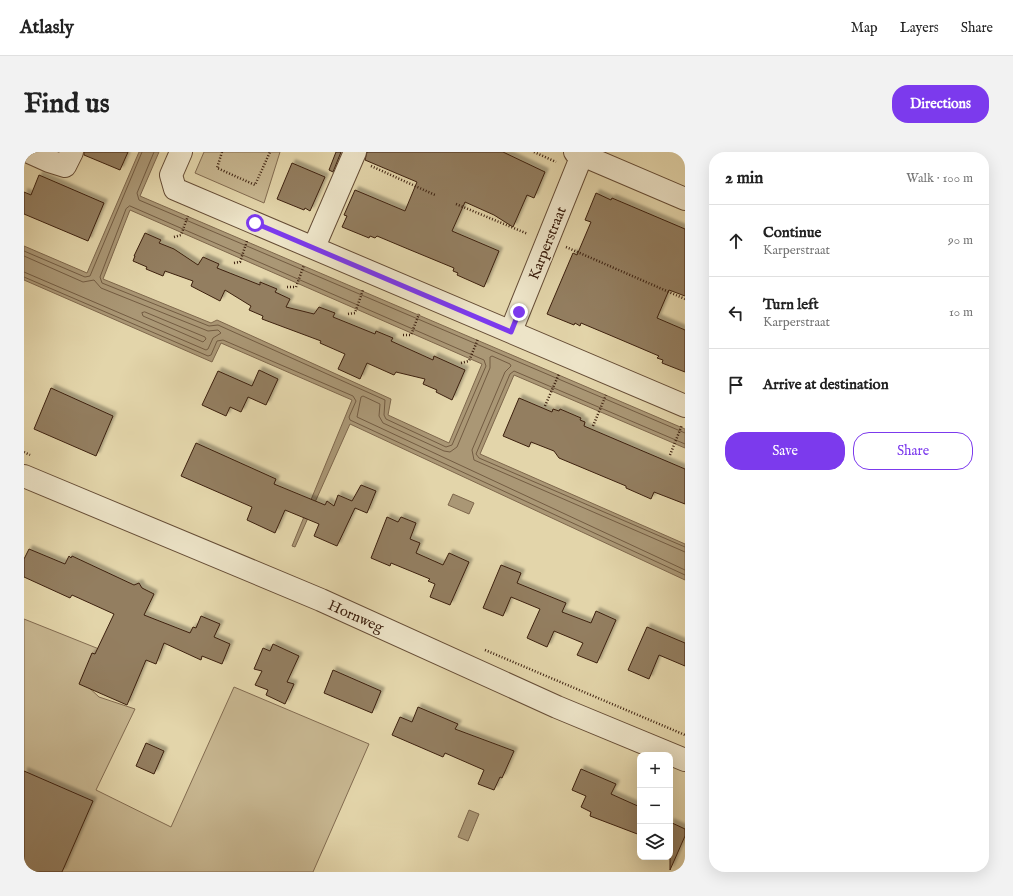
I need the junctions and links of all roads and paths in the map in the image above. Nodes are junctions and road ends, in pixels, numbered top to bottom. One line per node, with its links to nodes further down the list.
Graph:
1 (29, 152): 7 (street)
2 (181, 152): 15 (street)
3 (222, 152): 4 (path)
4 (270, 152)
5 (354, 155): 8 (path); 15 (street)
6 (587, 155): 9 (street); 14 (street, Karperstraat)
7 (69, 159)
8 (435, 195)
9 (685, 199)
10 (456, 204): 14 (path)
11 (190, 210): 12 (path)
12 (174, 236)
13 (248, 236): 16 (path)
14 (546, 245): 19 (path); 22 (street, Karperstraat)
15 (310, 254): 18 (path); 22 (street)
16 (234, 263)
17 (365, 286): 21 (path)
18 (287, 287)
19 (685, 299)
20 (421, 310): 23 (path)
21 (348, 314)
22 (511, 332): 29 (street)
23 (403, 336)
24 (479, 336): 25 (path)
25 (461, 363)
26 (561, 369): 28 (path)
27 (608, 390): 31 (path)
28 (545, 406)
29 (685, 406)
30 (685, 419): 32 (path)
31 (593, 426)
32 (670, 455)
33 (24, 476): 34 (street, Hornweg)
34 (685, 760)

